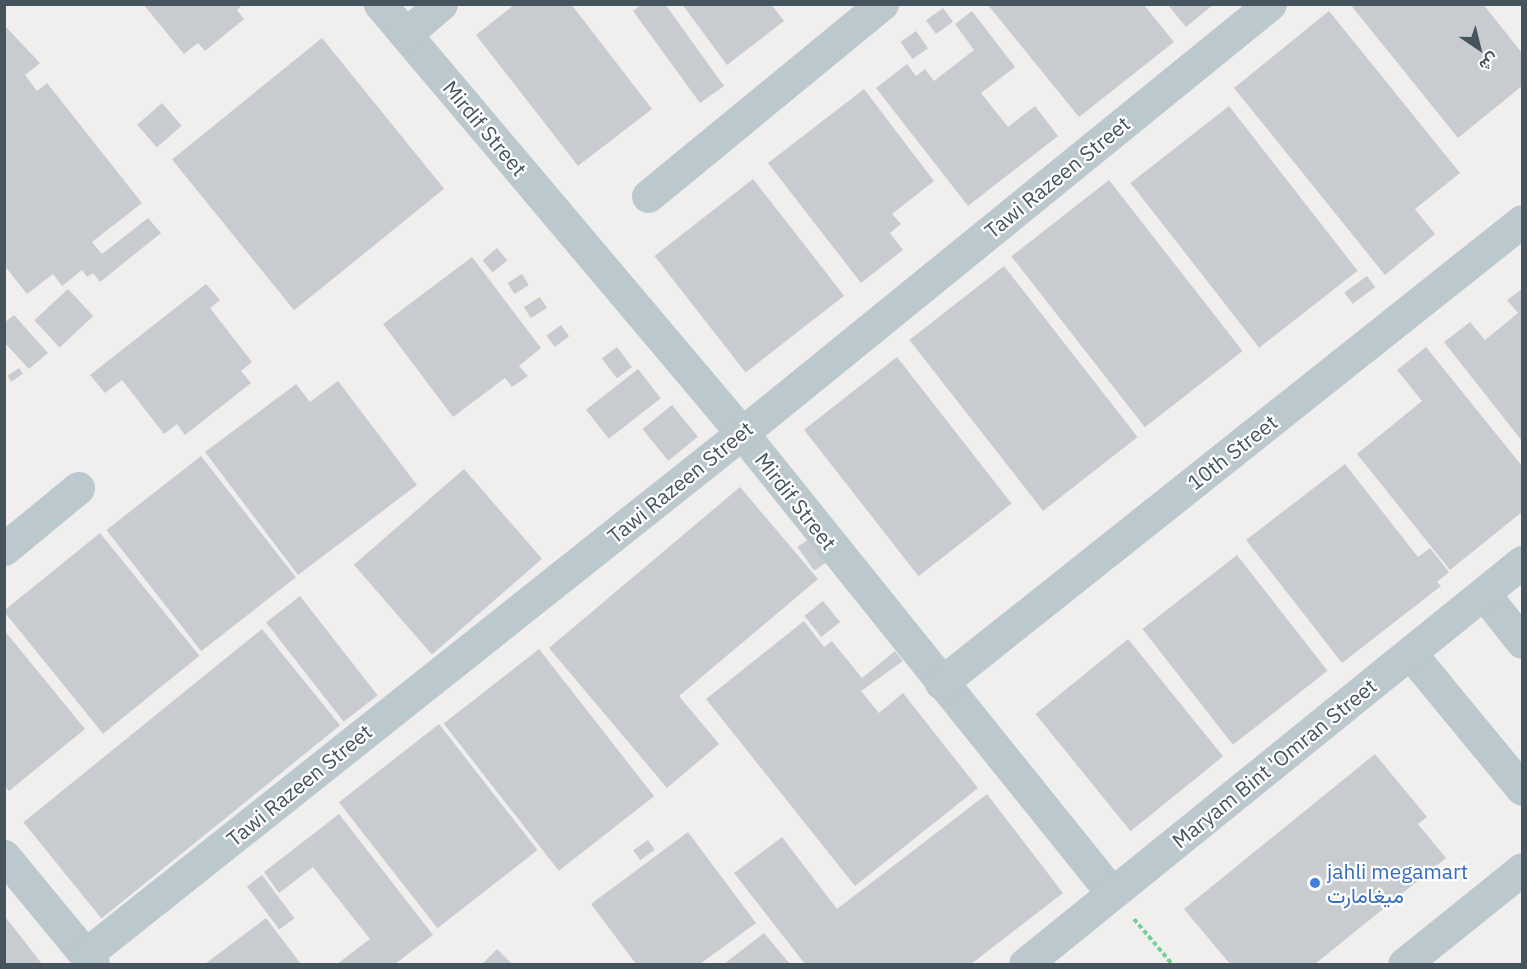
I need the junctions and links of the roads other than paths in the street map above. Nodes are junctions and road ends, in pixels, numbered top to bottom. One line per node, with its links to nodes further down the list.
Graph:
1 (380, 4): 5 (street, Mirdif Street)
2 (441, 4): 5 (street)
3 (882, 4): 6 (street)
4 (1270, 4): 8 (street, Tawi Razeen Street)
5 (406, 34): 8 (street, Mirdif Street)
6 (648, 196)
7 (1522, 221): 15 (street, 10th Street)
8 (742, 433): 15 (street, Mirdif Street); 20 (street, Tawi Razeen Street)
9 (78, 488): 10 (street)
10 (4, 549)
11 (1522, 562): 12 (street, Maryam Bint 'Omran Street)
12 (1484, 594): 13 (street); 14 (street, Maryam Bint 'Omran Street)
13 (1522, 642)
14 (1410, 653): 16 (street); 19 (street, Maryam Bint 'Omran Street)
15 (940, 684): 19 (street, Mirdif Street)
16 (1522, 789)
17 (4, 856): 20 (street)
18 (1522, 869): 22 (street)
19 (1112, 892): 21 (street, Maryam Bint 'Omran Street)
20 (89, 960)
21 (1025, 964)
22 (1404, 964)

